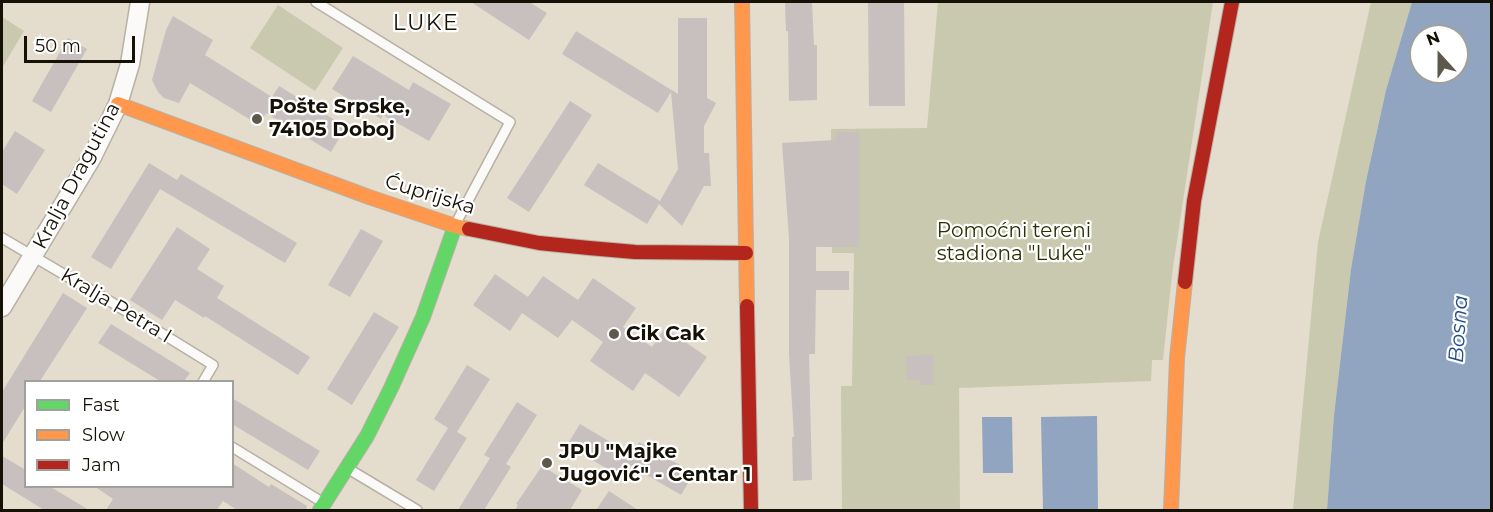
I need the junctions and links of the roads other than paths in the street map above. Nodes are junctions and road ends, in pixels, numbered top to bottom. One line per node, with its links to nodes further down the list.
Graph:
1 (140, 2): 5 (street, Kralja Dragutina)
2 (316, 2): 6 (lane)
3 (742, 2): 8 (street)
4 (1232, 2): 17 (street)
5 (118, 104): 6 (street, Ćuprijska); 9 (street, Kralja Dragutina)
6 (455, 226): 8 (street, Ćuprijska); 13 (street)
7 (2, 238): 9 (lane, Kralja Petra I)
8 (746, 253): 16 (street)
9 (33, 257): 10 (street, Kralja Dragutina); 11 (lane, Kralja Petra I)
10 (2, 307)
11 (204, 380)
12 (234, 448): 14 (lane)
13 (347, 468): 14 (street); 15 (lane)
14 (322, 507)
15 (417, 510)
16 (752, 510)
17 (1171, 510)

